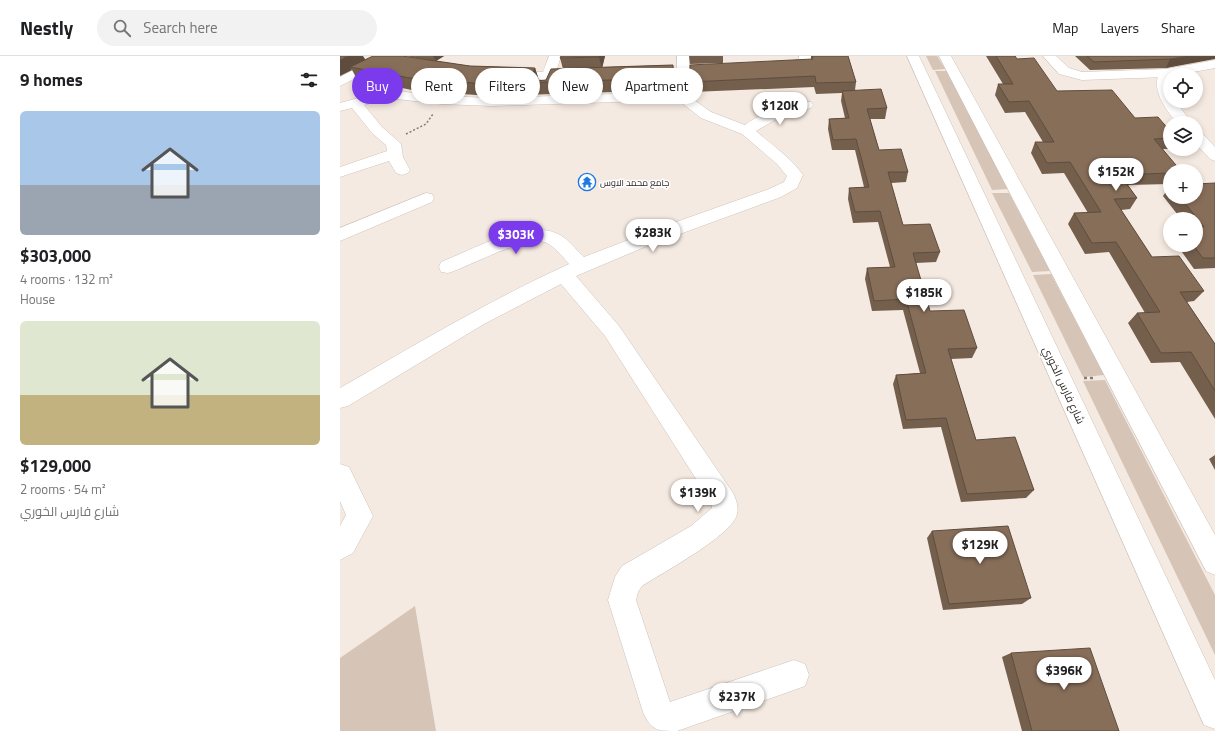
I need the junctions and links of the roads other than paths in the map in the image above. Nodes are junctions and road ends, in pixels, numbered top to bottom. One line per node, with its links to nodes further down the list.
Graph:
1 (555, 56): 9 (street)
2 (805, 56): 8 (street)
3 (913, 56): 40 (street, شارع فارس الخوري)
4 (945, 56): 38 (street)
5 (1048, 56): 11 (street)
6 (388, 58): 14 (street)
7 (1215, 64): 10 (street)
8 (768, 67)
9 (551, 68)
10 (1193, 68)
11 (1163, 73)
12 (540, 75): 13 (street)
13 (548, 76): 17 (street)
14 (340, 82)
15 (403, 96): 17 (street)
16 (611, 99): 17 (street)
17 (541, 102)
18 (352, 103): 21 (street)
19 (356, 104): 27 (street)
20 (691, 104): 25 (street)
21 (340, 106)
22 (806, 106): 25 (street)
23 (1173, 108): 24 (street)
24 (1179, 116)
25 (747, 130): 34 (street)
26 (1203, 143): 28 (street)
27 (392, 148): 29 (street); 30 (street)
28 (1215, 156)
29 (402, 170)
30 (340, 172)
31 (426, 198): 32 (street)
32 (340, 235)
33 (448, 268): 34 (street)
34 (572, 270): 35 (street); 39 (street)
35 (340, 399)
36 (340, 475): 37 (street)
37 (340, 547)
38 (1215, 562)
39 (794, 675)
40 (1215, 714)

